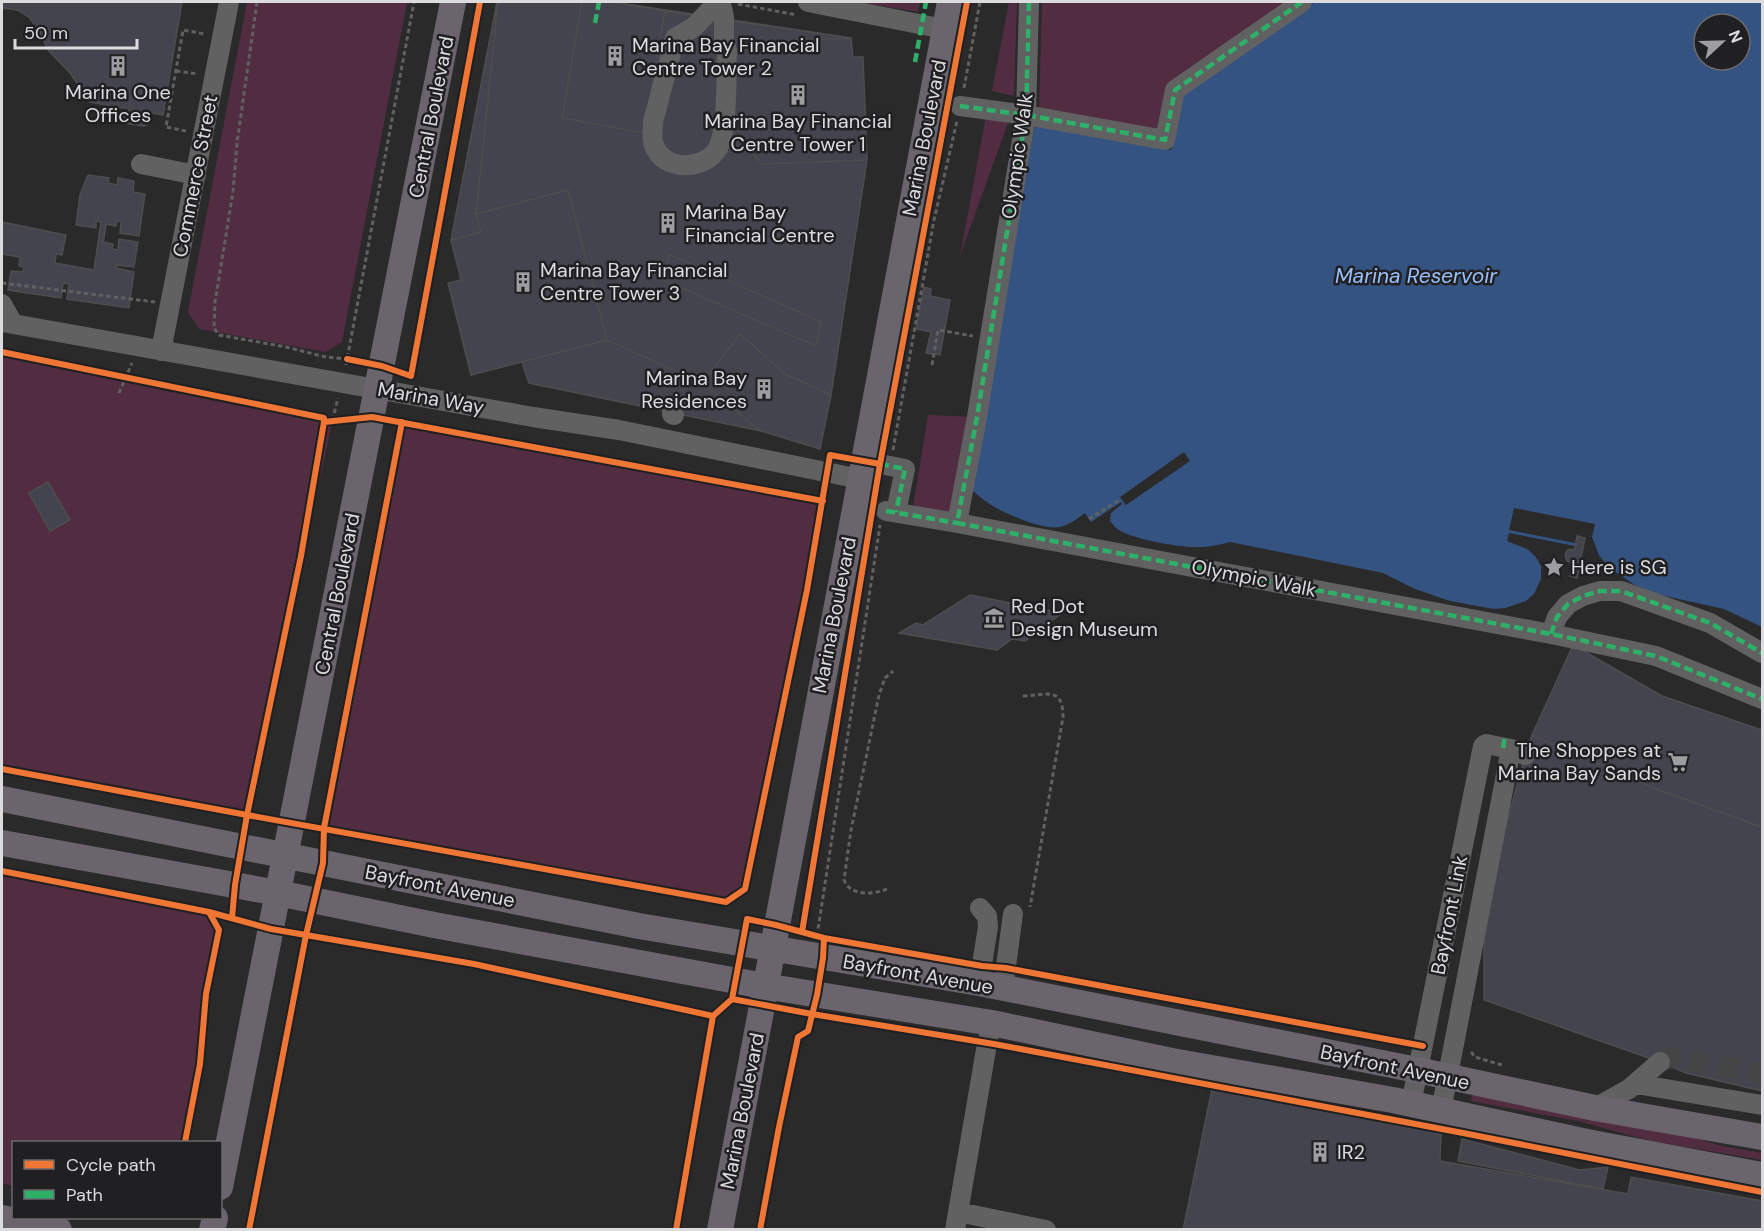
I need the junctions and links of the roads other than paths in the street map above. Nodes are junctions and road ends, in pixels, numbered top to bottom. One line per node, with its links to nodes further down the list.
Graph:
1 (229, 2): 12 (street, Commerce Street)
2 (453, 2): 16 (main road, Central Boulevard)
3 (808, 2): 8 (street)
4 (950, 2): 8 (main road, Marina Boulevard)
5 (1029, 2): 10 (street, Olympic Walk)
6 (1302, 2): 10 (street)
7 (718, 7): 7 (street)
8 (944, 29): 17 (main road, Marina Boulevard)
9 (960, 106): 10 (street)
10 (1026, 115): 19 (street, Olympic Walk)
11 (141, 164): 12 (street)
12 (196, 175): 15 (street, Commerce Street)
13 (2, 304): 14 (street)
14 (7, 322): 15 (street, Marina Way)
15 (161, 351): 16 (street, Marina Way)
16 (377, 388): 17 (street, Marina Way); 27 (main road, Central Boulevard)
17 (870, 471): 18 (street, Marina Way); 31 (main road, Marina Boulevard)
18 (891, 512): 19 (street, Olympic Walk)
19 (957, 523): 20 (street, Olympic Walk)
20 (1551, 634): 21 (street); 22 (street, Olympic Walk)
21 (1762, 653)
22 (1762, 699)
23 (2, 799): 27 (main road, Bayfront Avenue)
24 (1502, 822): 26 (street); 26 (street, Bayfront Link); 37 (street, Bayfront Link)
25 (2, 843): 28 (main road, Bayfront Avenue)
26 (1463, 847): 36 (street, Bayfront Link)
27 (286, 855): 28 (main road, Central Boulevard); 31 (main road, Bayfront Avenue)
28 (278, 893): 32 (main road, Bayfront Avenue); 45 (main road, Central Boulevard)
29 (980, 908): 33 (street)
30 (1021, 913): 33 (street)
31 (771, 949): 32 (main road, Marina Boulevard); 33 (main road, Bayfront Avenue)
32 (764, 986): 34 (main road, Bayfront Avenue); 49 (main road, Marina Boulevard)
33 (991, 986): 36 (main road, Bayfront Avenue)
34 (990, 1034): 39 (main road, Bayfront Avenue); 47 (street)
35 (1660, 1062): 38 (street)
36 (1417, 1070): 37 (main road, Bayfront Avenue); 39 (street, Bayfront Link)
37 (1448, 1077): 41 (main road, Bayfront Avenue); 42 (street, Bayfront Link)
38 (1636, 1084): 40 (street); 41 (street)
39 (1411, 1104): 42 (main road, Bayfront Avenue)
40 (1762, 1105)
41 (1595, 1108): 43 (main road, Bayfront Avenue)
42 (1442, 1111): 44 (main road, Bayfront Avenue)
43 (1762, 1137)
44 (1762, 1175)
45 (222, 1177)
46 (2, 1218): 48 (main road)
47 (956, 1221): 50 (street)
48 (59, 1230)
49 (720, 1230)
50 (1046, 1230)

